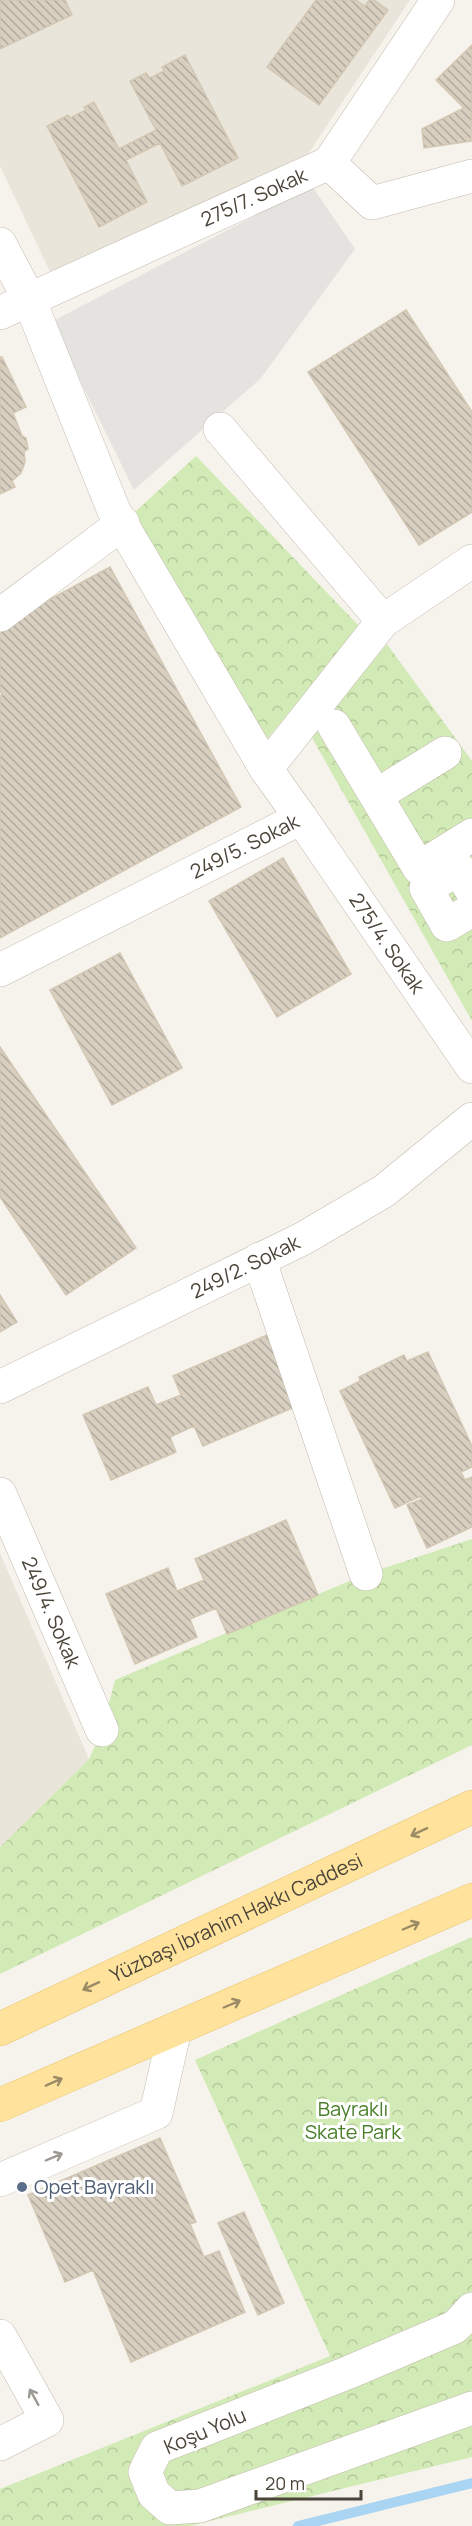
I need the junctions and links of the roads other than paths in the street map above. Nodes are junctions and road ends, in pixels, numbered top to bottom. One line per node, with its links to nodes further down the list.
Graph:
1 (438, 0): 2 (street, 275/7. Sokak)
2 (329, 163): 3 (street); 5 (street, 275/7. Sokak)
3 (472, 176)
4 (0, 244): 5 (street, 249/5. Sokak)
5 (14, 306): 7 (street, 249/5. Sokak)
6 (220, 429): 10 (street)
7 (123, 523): 9 (street); 13 (street, 249/5. Sokak)
8 (472, 561): 10 (street)
9 (0, 615)
10 (383, 621): 13 (street)
11 (334, 726): 14 (street)
12 (445, 753): 14 (street)
13 (266, 769): 15 (street, 249/5. Sokak)
14 (381, 813): 17 (street)
15 (301, 818): 18 (street, 249/5. Sokak); 19 (street, 275/4. Sokak)
16 (472, 835): 17 (street)
17 (455, 899)
18 (0, 970)
19 (472, 1067)
20 (472, 1119): 21 (street, 249/2. Sokak)
21 (259, 1259): 22 (street, 249/2. Sokak); 24 (street)
22 (0, 1387)
23 (0, 1494): 25 (street, 249/4. Sokak)
24 (366, 1574)
25 (102, 1730)
26 (472, 1807): 28 (main road, Yüzbaşı İbrahim Hakkı Caddesi, one-way to 28)
27 (472, 1900): 29 (main road, one-way to 27)
28 (0, 2029)
29 (175, 2029): 30 (main road, one-way to 29); 31 (street, one-way to 29)
30 (0, 2105)
31 (0, 2180)
32 (472, 2309): 34 (street, Koşu Yolu)
33 (0, 2336): 35 (street, one-way to 33)
34 (472, 2408)
35 (0, 2444)

